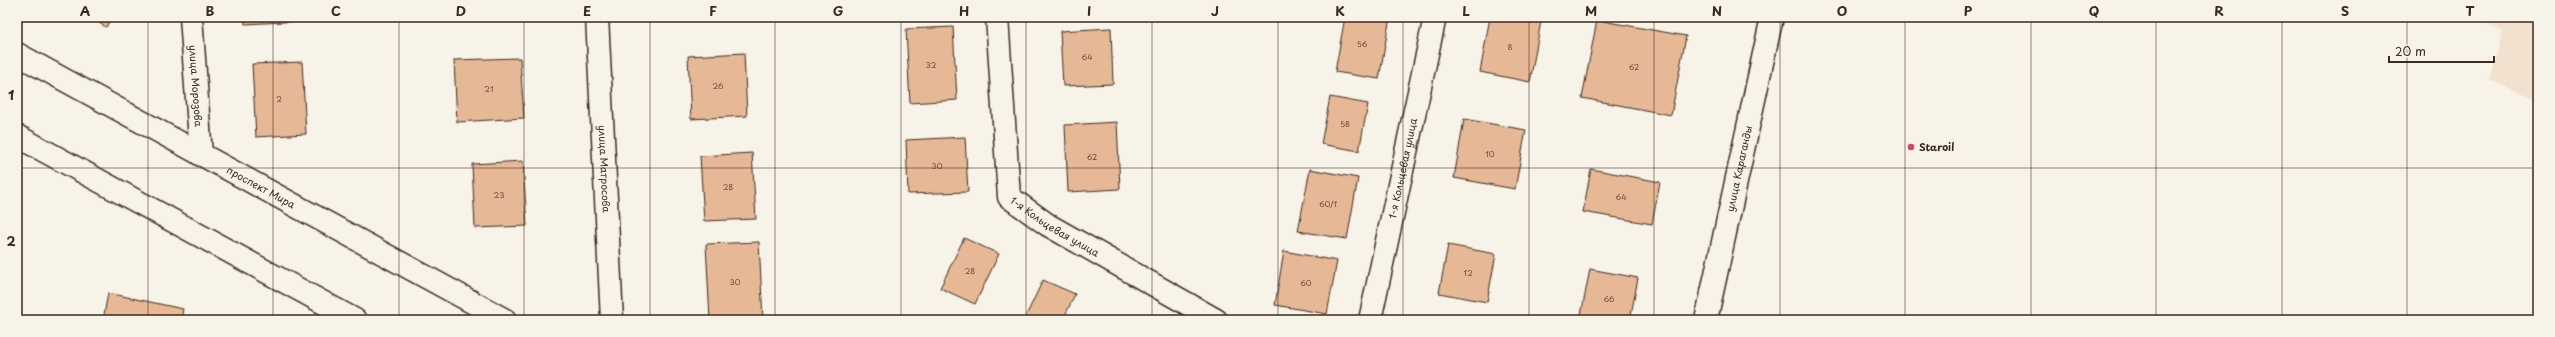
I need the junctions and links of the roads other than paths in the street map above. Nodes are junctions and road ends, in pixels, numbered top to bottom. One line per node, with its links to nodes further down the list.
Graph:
1 (191, 17): 8 (main road, улица Морозова)
2 (597, 17): 11 (main road, улица Матросова)
3 (997, 17): 12 (main road, 1-я Кольцевая улица)
4 (1435, 17): 13 (main road, 1-я Кольцевая улица)
5 (1772, 17): 14 (main road, улица Караганды)
6 (17, 54): 8 (main road, проспект Мира)
7 (17, 136): 9 (main road)
8 (201, 155): 10 (main road, проспект Мира)
9 (354, 320)
10 (505, 320)
11 (612, 320)
12 (1216, 320)
13 (1370, 320)
14 (1706, 320)

